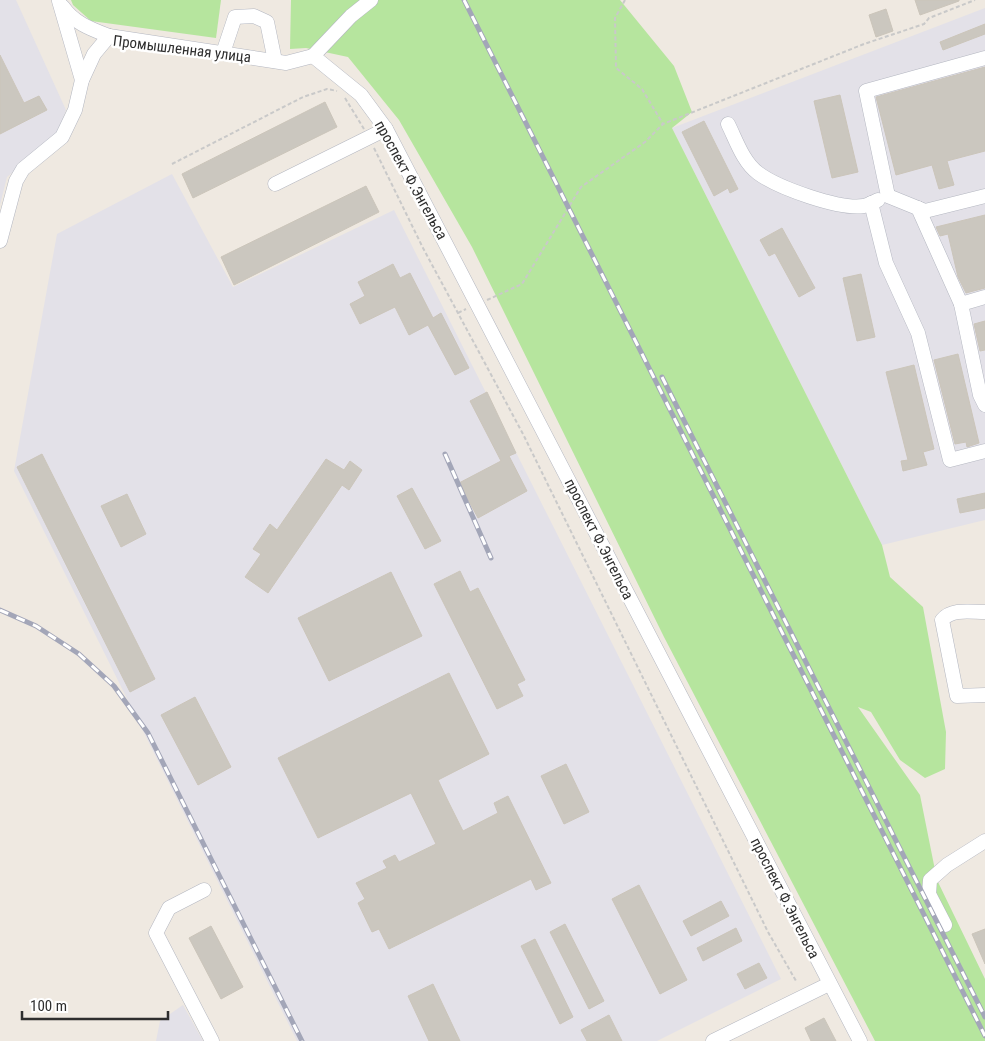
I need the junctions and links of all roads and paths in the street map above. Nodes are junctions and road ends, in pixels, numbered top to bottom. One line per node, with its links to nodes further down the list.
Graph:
1 (371, 0): 7 (street)
2 (625, 0): 11 (path)
3 (975, 0): 11 (path)
4 (59, 1): 5 (street); 10 (street)
5 (109, 36): 6 (street, Промышленная улица); 10 (street, Промышленная улица)
6 (223, 53): 9 (street, Промышленная улица); 9 (street)
7 (313, 56): 9 (street, Промышленная улица); 13 (street, проспект Ф.Энгельса)
8 (985, 58): 17 (street)
9 (274, 61)
10 (82, 80): 21 (street, Промышленная улица)
11 (663, 124): 23 (path)
12 (728, 124): 19 (street)
13 (386, 129): 14 (street); 23 (street, проспект Ф.Энгельса)
14 (369, 137): 15 (path); 16 (street); 25 (path)
15 (172, 164)
16 (275, 184)
17 (888, 196): 19 (street); 20 (street)
18 (985, 196): 20 (street)
19 (871, 203): 27 (street)
20 (918, 208): 24 (street)
21 (0, 241)
22 (985, 297): 24 (street)
23 (478, 304): 25 (path); 34 (street, проспект Ф.Энгельса)
24 (961, 304): 26 (street)
25 (458, 312): 33 (path)
26 (985, 405)
27 (985, 451)
28 (985, 612): 29 (street)
29 (985, 695)
30 (985, 841): 32 (street)
31 (204, 890): 35 (street)
32 (945, 925)
33 (796, 981)
34 (829, 984): 36 (street); 37 (street, проспект Ф.Энгельса)
35 (212, 1041)
36 (713, 1041)
37 (860, 1041)

